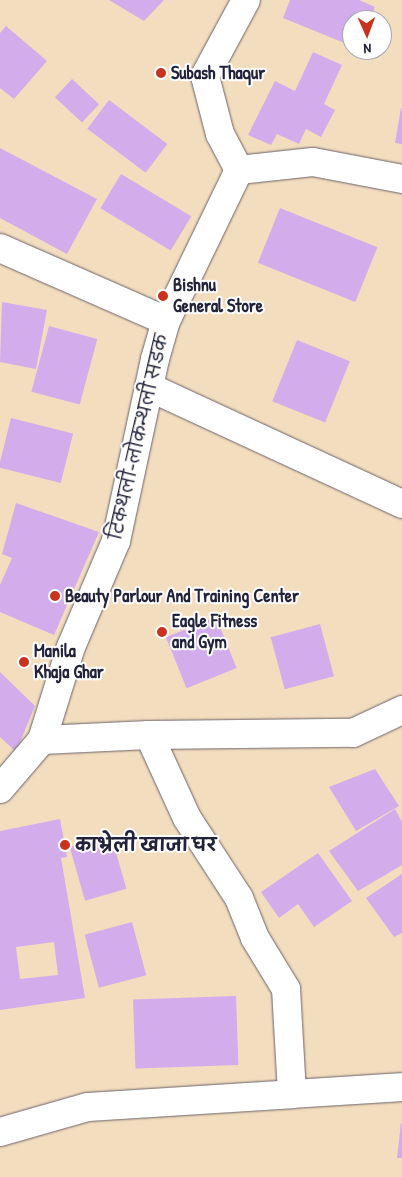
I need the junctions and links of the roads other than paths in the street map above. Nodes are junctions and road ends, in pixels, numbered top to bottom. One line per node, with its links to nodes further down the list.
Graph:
1 (246, 0): 2 (street)
2 (239, 170): 3 (street); 5 (street, टिकथली-लोकन्थली सडक)
3 (402, 179)
4 (0, 248): 5 (street)
5 (166, 321): 6 (street, टिकथली-लोकन्थली सडक)
6 (149, 387): 7 (street); 10 (street, टिकथली-लोकन्थली सडक)
7 (402, 504)
8 (402, 710): 9 (street)
9 (149, 735): 10 (street); 13 (street)
10 (42, 740): 11 (street, टिकथली-लोकन्थली सडक)
11 (0, 789)
12 (402, 1088): 13 (street)
13 (292, 1094): 14 (street)
14 (0, 1132)

